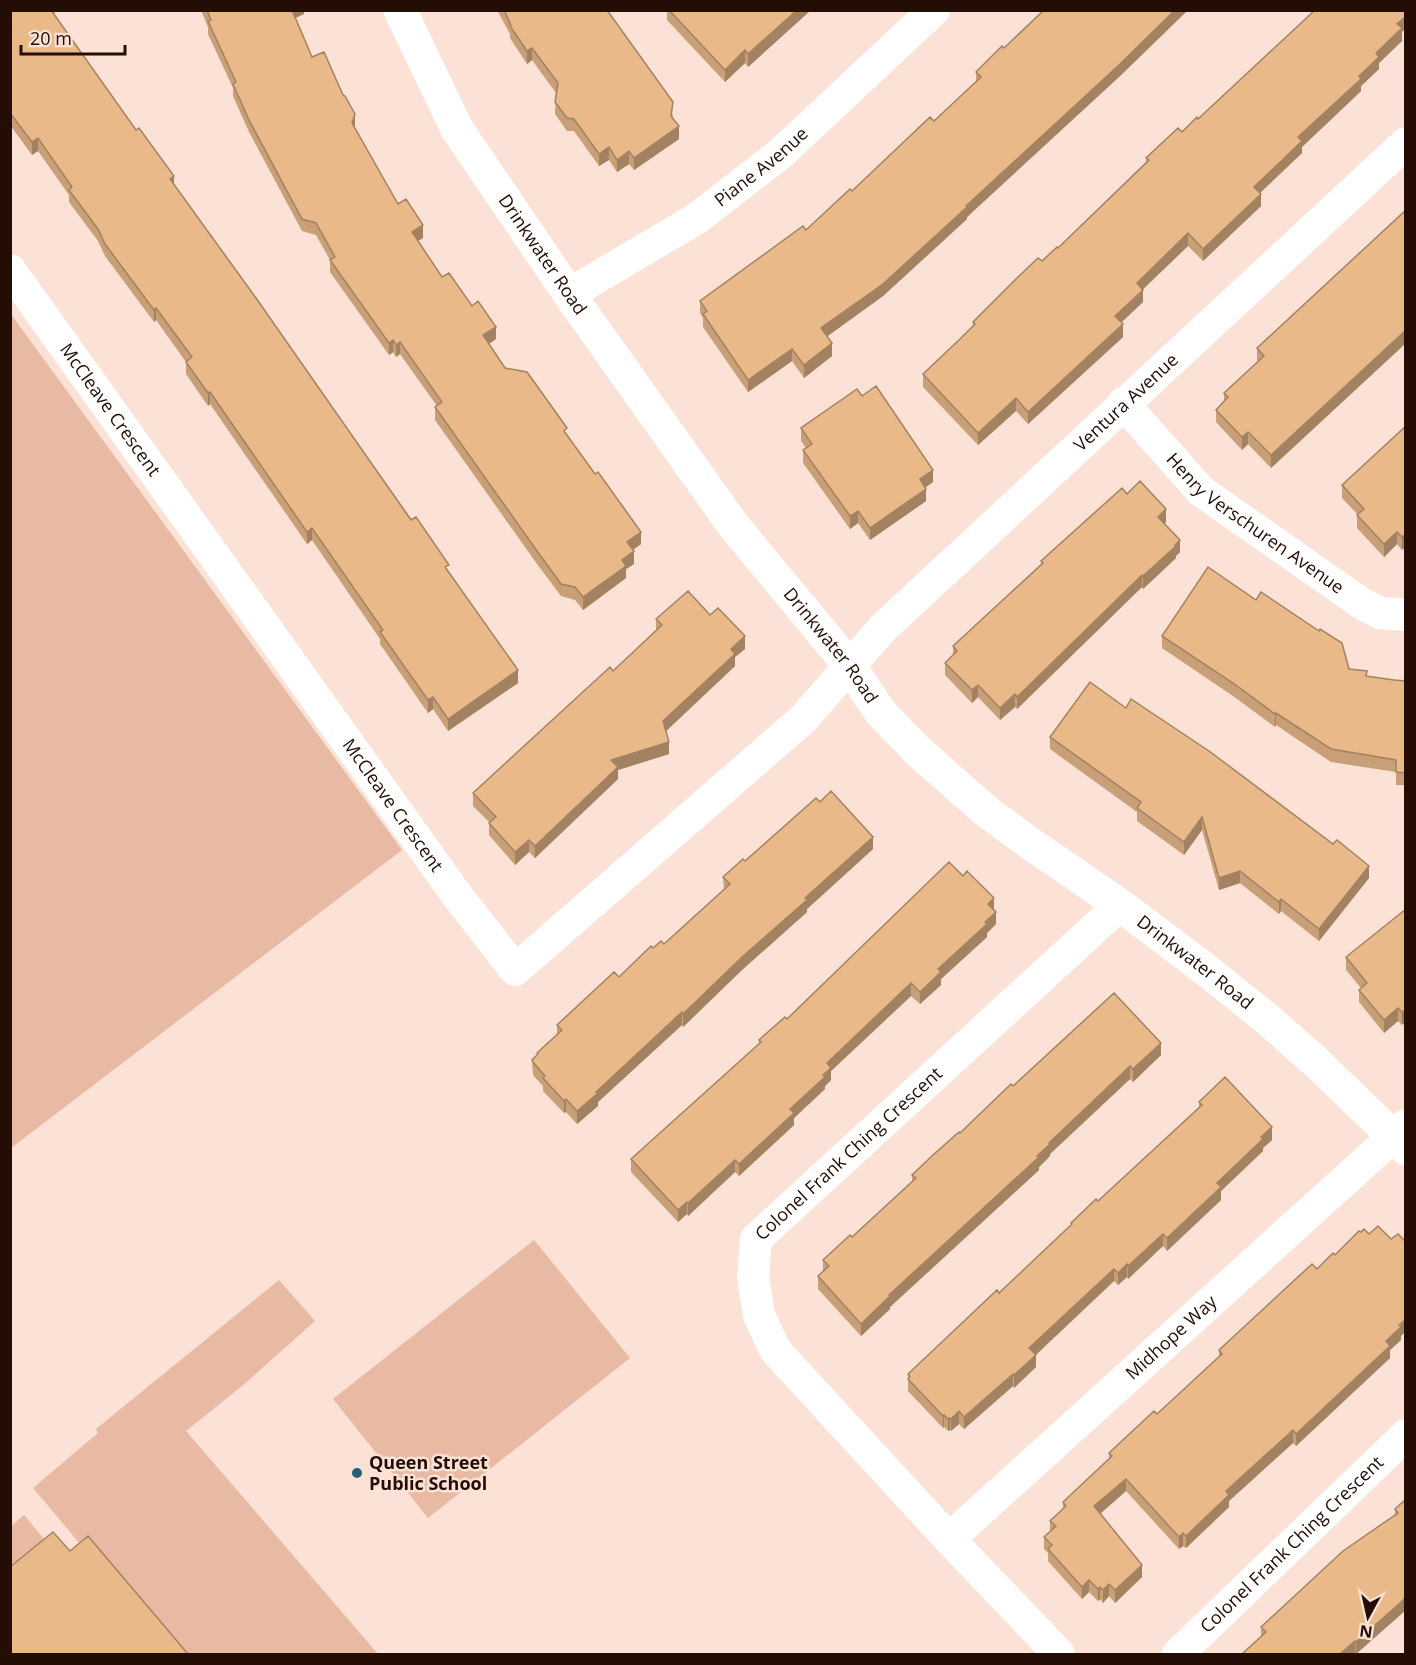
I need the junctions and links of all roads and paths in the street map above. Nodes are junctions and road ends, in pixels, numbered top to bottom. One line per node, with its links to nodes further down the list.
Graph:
1 (400, 10): 5 (street, Drinkwater Road)
2 (934, 10): 5 (street, Piane Avenue)
3 (1406, 143): 6 (street, Ventura Avenue)
4 (10, 270): 8 (street, McCleave Crescent)
5 (568, 294): 8 (street, Drinkwater Road)
6 (1124, 403): 7 (street, Henry Verschuren Avenue); 8 (street, Ventura Avenue)
7 (1406, 615)
8 (849, 665): 9 (street, Drinkwater Road)
9 (1120, 905): 10 (street, Drinkwater Road); 12 (street, Colonel Frank Ching Crescent)
10 (1401, 1136): 12 (street, Midhope Way)
11 (1406, 1435): 14 (street, Colonel Frank Ching Crescent)
12 (949, 1539): 13 (street, Colonel Frank Ching Crescent)
13 (1059, 1654)
14 (1178, 1654)

